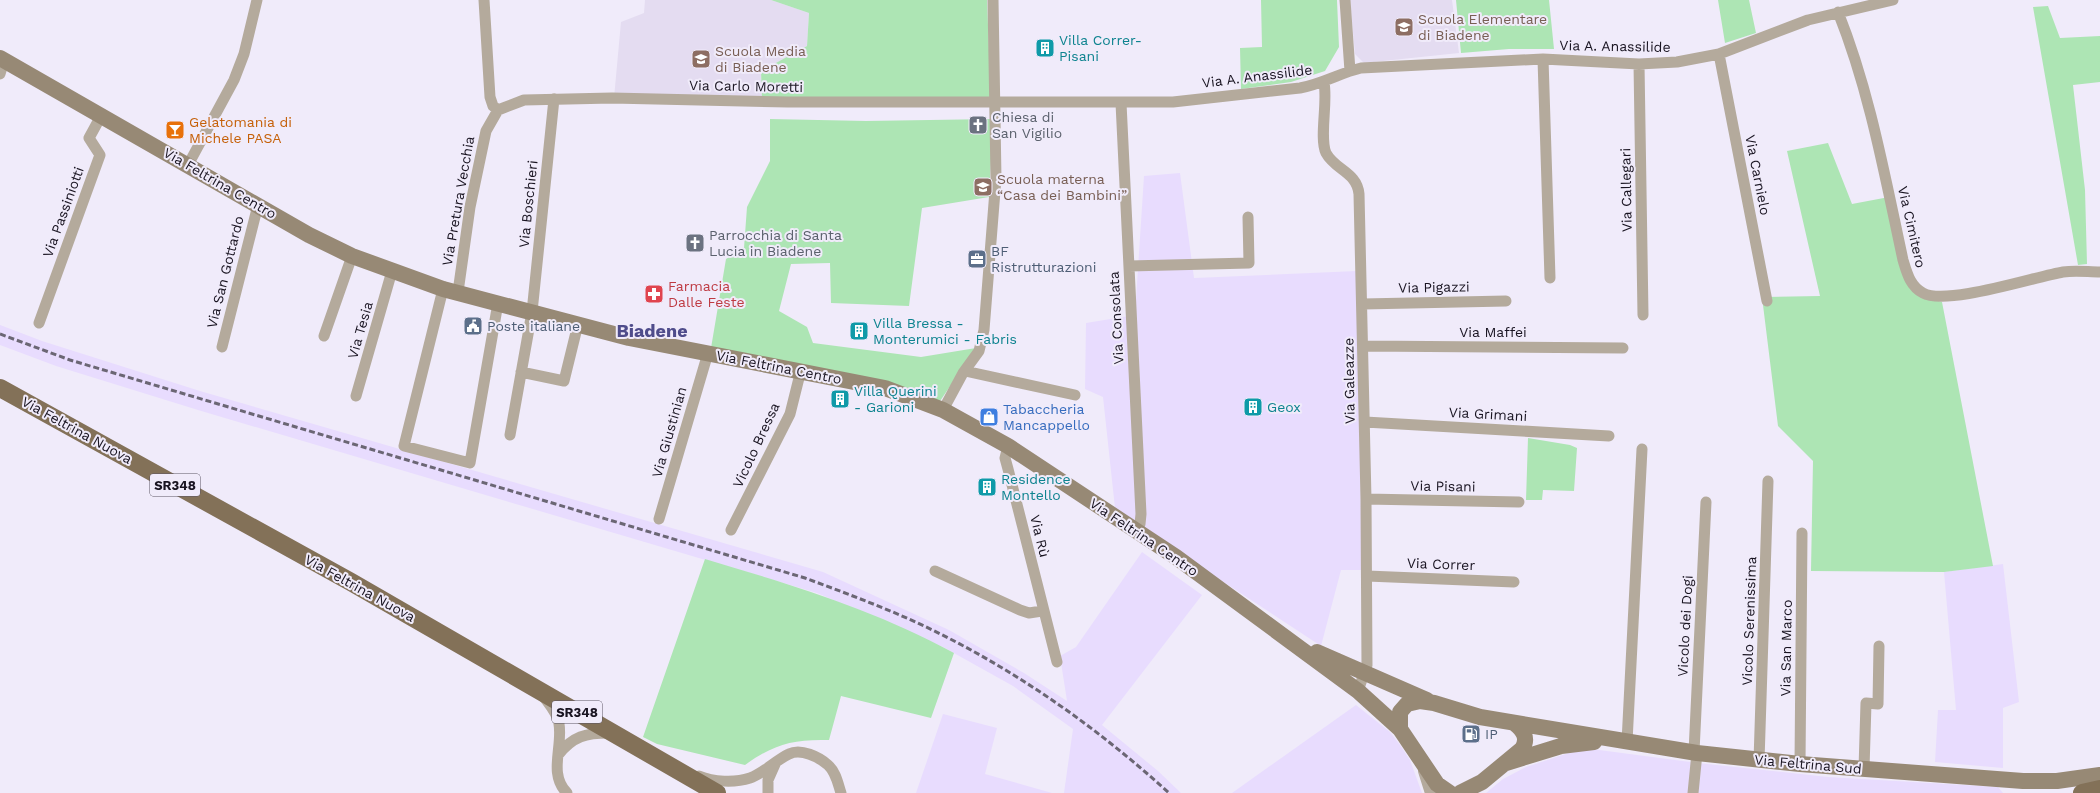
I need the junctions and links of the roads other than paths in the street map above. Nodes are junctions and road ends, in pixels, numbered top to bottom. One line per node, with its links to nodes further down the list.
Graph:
1 (256, 0): 18 (street)
2 (484, 0): 16 (street)
3 (993, 0): 14 (street)
4 (1345, 0): 11 (street)
5 (1893, 0): 6 (street, Via A. Anassilide)
6 (1838, 12): 7 (street, Via A. Anassilide); 24 (street, Via Cimitero)
7 (1719, 54): 10 (street, Via A. Anassilide); 28 (street, Via Carnielo)
8 (1543, 59): 10 (street, Via A. Anassilide); 11 (street, Via A. Anassilide); 25 (street)
9 (1, 64): 17 (main road, Via Feltrina Centro)
10 (1639, 64): 32 (street, Via Callegari)
11 (1350, 71): 12 (street, Via A. Anassilide)
12 (1324, 83): 15 (street, Via A. Anassilide); 30 (street, Via Galeazze)
13 (554, 99): 14 (street, Via Carlo Moretti); 16 (street, Via Carlo Moretti); 31 (street, Via Boschieri)
14 (995, 101): 15 (street, Via A. Anassilide); 41 (street)
15 (1121, 103): 22 (street, Via Consolata)
16 (498, 110): 26 (street, Via Pretura Vecchia)
17 (101, 116): 18 (main road, Via Feltrina Centro); 33 (street, Via Passiniotti)
18 (188, 165): 19 (main road, Via Feltrina Centro)
19 (258, 205): 21 (main road, Via Feltrina Centro); 37 (street, Via San Gottardo)
20 (1248, 217): 22 (street)
21 (352, 256): 23 (main road, Via Feltrina Centro); 35 (street)
22 (1129, 266): 58 (street, Via Consolata)
23 (392, 271): 26 (main road, Via Feltrina Centro); 45 (street, Via Tesia)
24 (2100, 273)
25 (1550, 278)
26 (450, 291): 29 (main road, Via Feltrina Centro); 29 (street)
27 (1506, 300): 30 (street, Via Pigazzi)
28 (1767, 302)
29 (498, 303): 31 (main road, Via Feltrina Centro)
30 (1363, 304): 36 (street, Via Galeazze)
31 (532, 312): 34 (main road, Via Feltrina Centro); 42 (street)
32 (1643, 315)
33 (39, 323)
34 (578, 324): 39 (main road, Via Feltrina Centro); 42 (street)
35 (324, 336)
36 (1363, 346): 38 (street, Via Maffei); 47 (street, Via Galeazze)
37 (222, 347)
38 (1623, 348)
39 (708, 353): 40 (main road, Via Feltrina Centro); 56 (street, Via Giustinian)
40 (801, 370): 46 (main road, Via Feltrina Centro); 57 (street, Vicolo Bressa)
41 (965, 371): 44 (street); 46 (street)
42 (521, 372): 48 (street)
43 (0, 388): 68 (main road, Via Feltrina Nuova / SR348)
44 (1075, 395)
45 (356, 396)
46 (943, 410): 50 (main road, Via Feltrina Centro)
47 (1365, 422): 49 (street, Via Grimani); 53 (street, Via Galeazze)
48 (510, 435)
49 (1609, 436)
50 (1008, 446): 58 (main road, Via Feltrina Centro); 63 (street, Via Rù)
51 (1642, 449): 74 (street)
52 (1768, 481): 80 (street, Vicolo Serenissima)
53 (1366, 499): 54 (street, Via Pisani); 61 (street, Via Galeazze)
54 (1519, 502)
55 (1706, 502): 75 (street, Vicolo dei Dogi)
56 (658, 519)
57 (731, 530)
58 (1136, 530): 64 (main road, Via Feltrina Centro)
59 (1802, 533): 82 (street, Via San Marco)
60 (935, 570): 63 (street)
61 (1367, 576): 62 (street, Via Correr); 67 (street, Via Galeazze)
62 (1514, 582)
63 (1042, 611): 66 (street, Via Rù)
64 (1281, 634): 67 (main road, Via Feltrina Centro); 69 (main road, Via Feltrina Centro)
65 (1879, 646): 83 (street)
66 (1056, 662)
67 (1365, 674): 69 (street, Via Galeazze); 70 (main road)
68 (539, 690): 73 (main road, Via Feltrina Nuova / SR348); 76 (street)
69 (1358, 691): 72 (main road)
70 (1434, 703): 71 (main road, Via Feltrina Sud); 72 (main road)
71 (1514, 723): 74 (main road, Via Feltrina Sud); 81 (main road)
72 (1400, 728): 79 (main road)
73 (614, 733): 76 (street); 77 (main road, Via Feltrina Nuova / SR348)
74 (1623, 742): 75 (main road, Via Feltrina Sud); 81 (main road, Via Feltrina Sud)
75 (1696, 752): 80 (main road, Via Feltrina Sud); 95 (street, Vicolo dei Dogi)
76 (558, 755): 88 (street)
77 (663, 761): 78 (street); 89 (main road, Via Feltrina Nuova / SR348)
78 (777, 761): 90 (street); 91 (street)
79 (1422, 761): 92 (street); 93 (main road)
80 (1759, 761): 82 (main road, Via Feltrina Sud)
81 (1506, 763): 86 (main road)
82 (1800, 764): 83 (main road, Via Feltrina Sud)
83 (1864, 769): 85 (main road, Via Feltrina Sud)
84 (2100, 775): 85 (main road, Via Feltrina Sud)
85 (1989, 778): 96 (main road)
86 (1477, 788): 94 (main road)
87 (2100, 789): 97 (main road)
88 (567, 793)
89 (717, 793)
90 (768, 793)
91 (841, 793)
92 (1432, 793)
93 (1450, 793)
94 (1460, 793)
95 (1693, 793)
96 (2007, 793)
97 (2082, 793)

